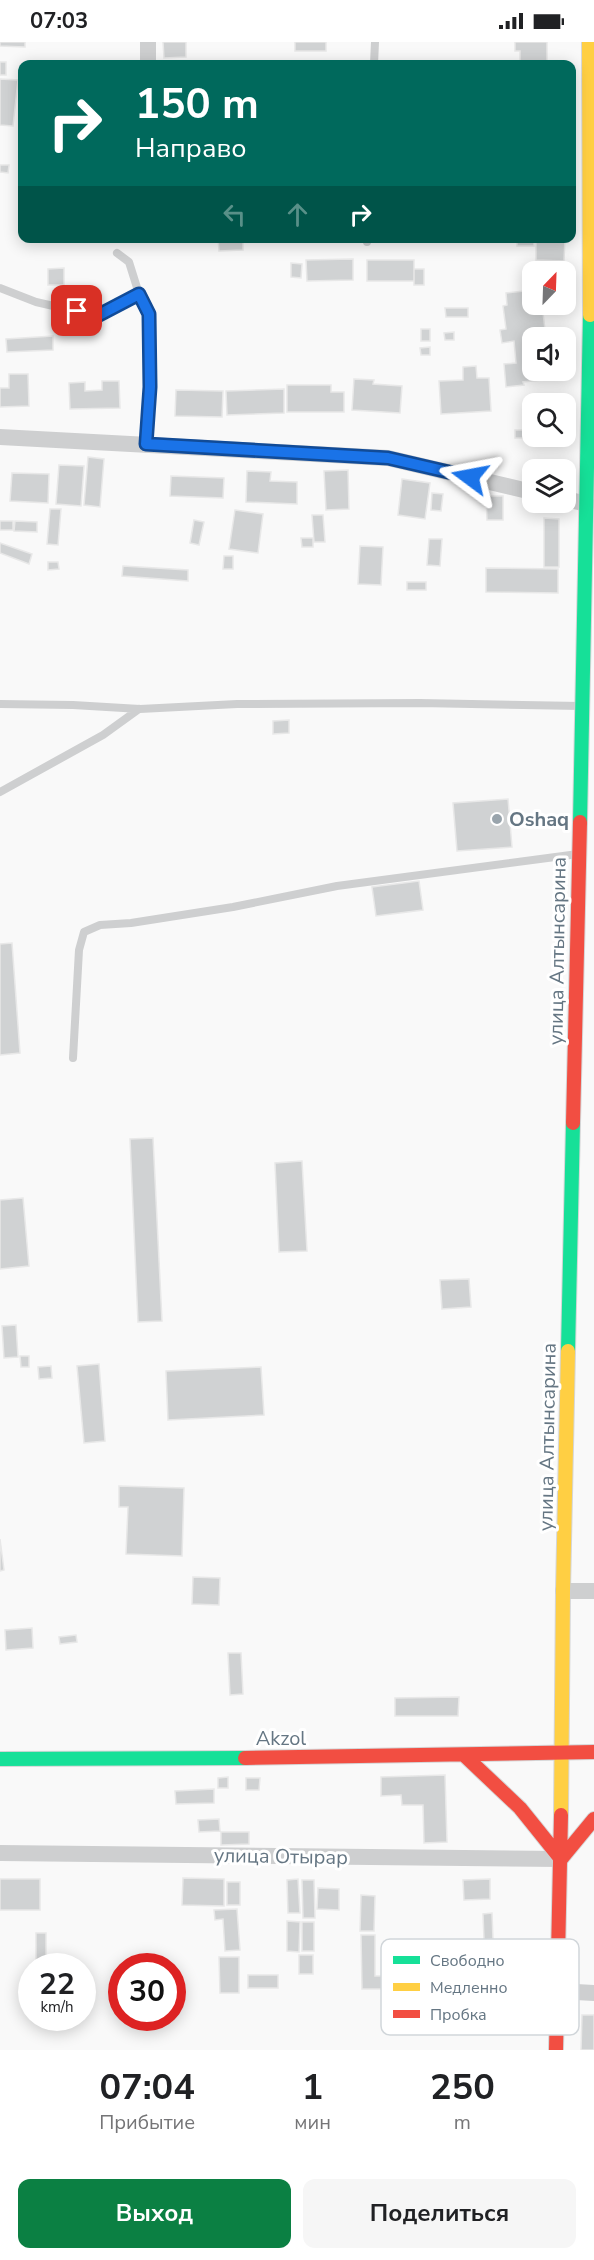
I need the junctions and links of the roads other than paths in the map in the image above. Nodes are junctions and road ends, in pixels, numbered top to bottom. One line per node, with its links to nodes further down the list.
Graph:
1 (148, 42): 4 (street)
2 (375, 42): 5 (lane)
3 (589, 42): 7 (street, улица Алтынсарина)
4 (148, 60)
5 (374, 60)
6 (117, 253): 9 (lane)
7 (592, 280): 14 (street, улица Алтынсарина)
8 (0, 288): 9 (lane)
9 (139, 294): 11 (lane)
10 (0, 437): 11 (street)
11 (146, 444): 12 (street)
12 (522, 490)
13 (576, 501): 14 (street)
14 (587, 504): 16 (street, улица Алтынсарина)
15 (0, 704): 17 (lane)
16 (582, 706): 17 (lane); 19 (street, улица Алтынсарина)
17 (140, 709): 18 (lane)
18 (0, 792)
19 (586, 793): 20 (street, улица Алтынсарина)
20 (578, 854): 21 (lane); 22 (street, улица Алтынсарина)
21 (73, 1058)
22 (563, 1591): 23 (street); 25 (street, улица Алтынсарина)
23 (594, 1591)
24 (594, 1752): 25 (street, Akzol)
25 (562, 1753): 26 (street, Akzol); 30 (street, улица Алтынсарина)
26 (465, 1756): 27 (street, Akzol); 30 (street)
27 (0, 1760)
28 (594, 1819): 30 (street)
29 (0, 1853): 30 (street, улица Отырар)
30 (561, 1859): 31 (street, улица Алтынсарина)
31 (559, 1939)
32 (579, 1992): 33 (street)
33 (594, 1993)
34 (557, 2035): 35 (street, улица Алтынсарина)
35 (556, 2050)

